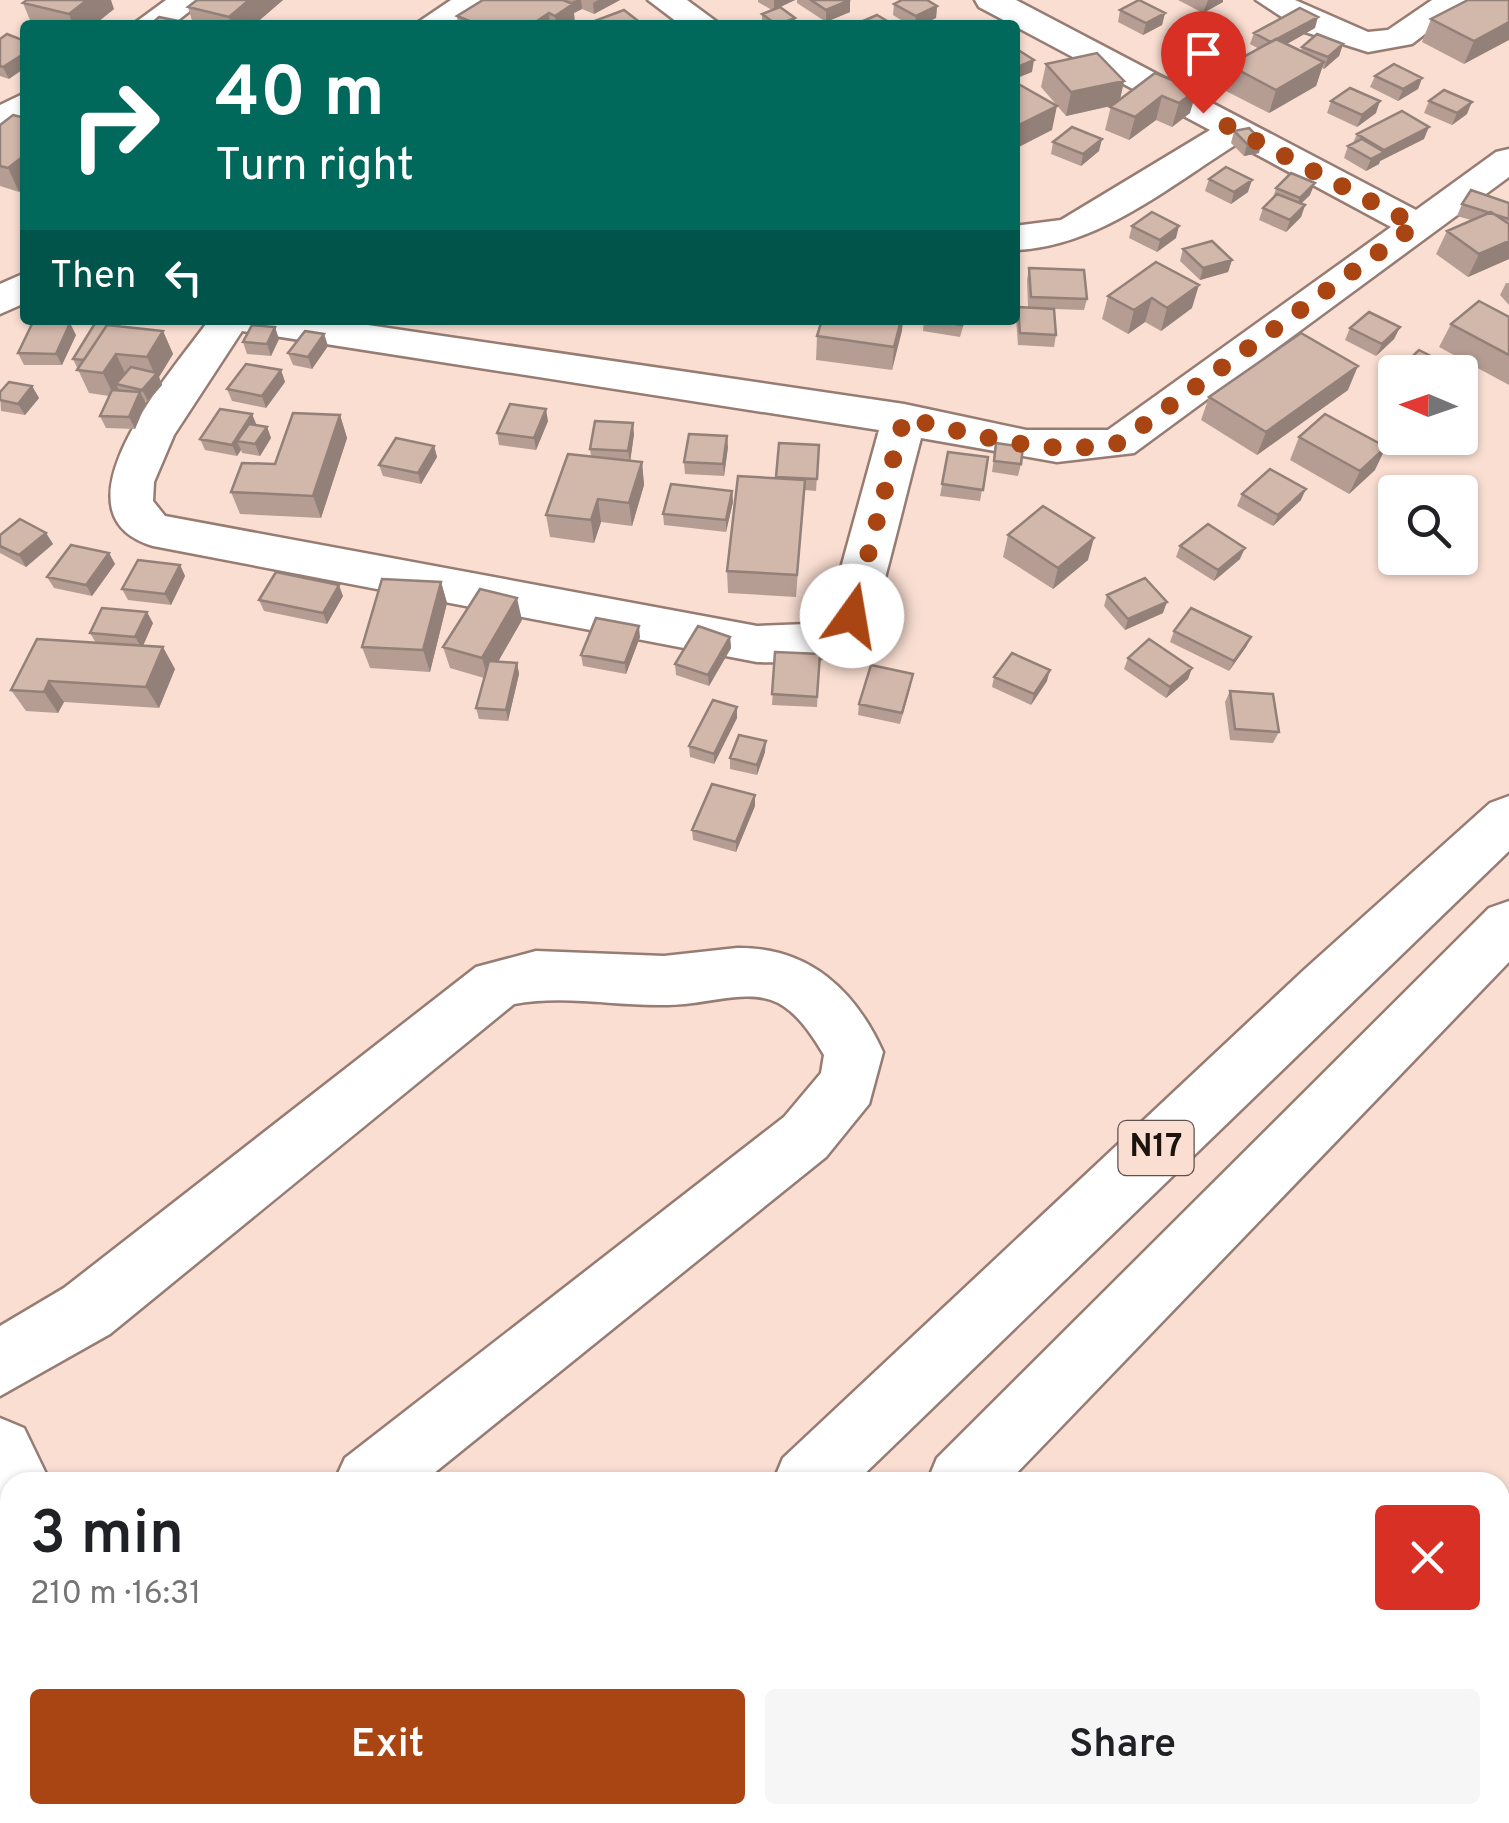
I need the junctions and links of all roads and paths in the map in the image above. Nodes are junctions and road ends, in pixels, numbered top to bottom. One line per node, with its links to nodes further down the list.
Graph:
1 (188, 0): 7 (main road)
2 (475, 0): 8 (main road)
3 (664, 0): 9 (main road)
4 (991, 0): 10 (main road)
5 (1272, 0): 6 (main road)
6 (1453, 0)
7 (157, 20)
8 (440, 20)
9 (696, 20)
10 (1015, 20)
11 (1028, 31): 12 (main road)
12 (1235, 130): 14 (main road); 15 (main road)
13 (1509, 160): 14 (main road)
14 (1416, 225): 18 (main road)
15 (1020, 238)
16 (226, 325): 18 (main road)
17 (280, 325): 18 (main road)
18 (904, 418)
19 (1509, 818): 23 (main road, N17)
20 (1509, 925): 24 (main road, N17)
21 (0, 1363): 22 (main road)
22 (382, 1472)
23 (817, 1472)
24 (971, 1472)

